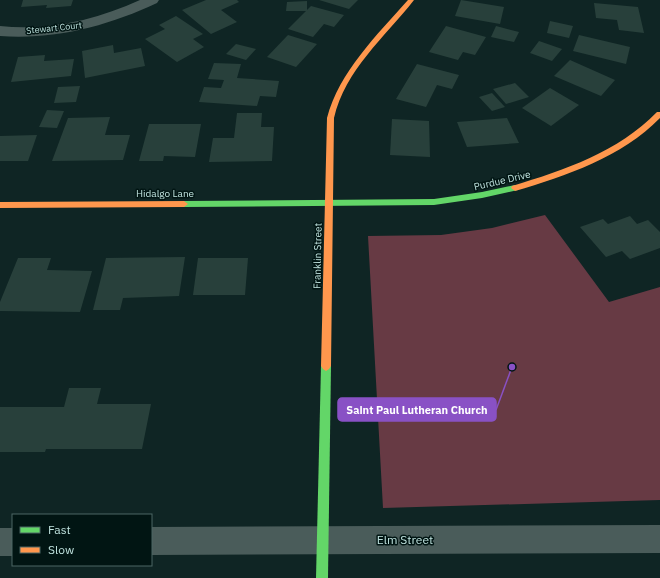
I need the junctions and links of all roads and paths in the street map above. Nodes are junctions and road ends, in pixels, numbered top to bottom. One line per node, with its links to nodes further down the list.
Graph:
1 (152, 0): 3 (street, Stewart Court)
2 (411, 0): 5 (street, Franklin Street)
3 (0, 31)
4 (660, 114): 5 (street, Purdue Drive)
5 (329, 203): 6 (street, Hidalgo Lane); 8 (street, Franklin Street)
6 (0, 205)
7 (660, 539): 8 (street, Elm Street)
8 (323, 540): 9 (street, Elm Street); 12 (street, Franklin Street)
9 (152, 541)
10 (0, 542): 11 (street)
11 (12, 542)
12 (322, 578)

